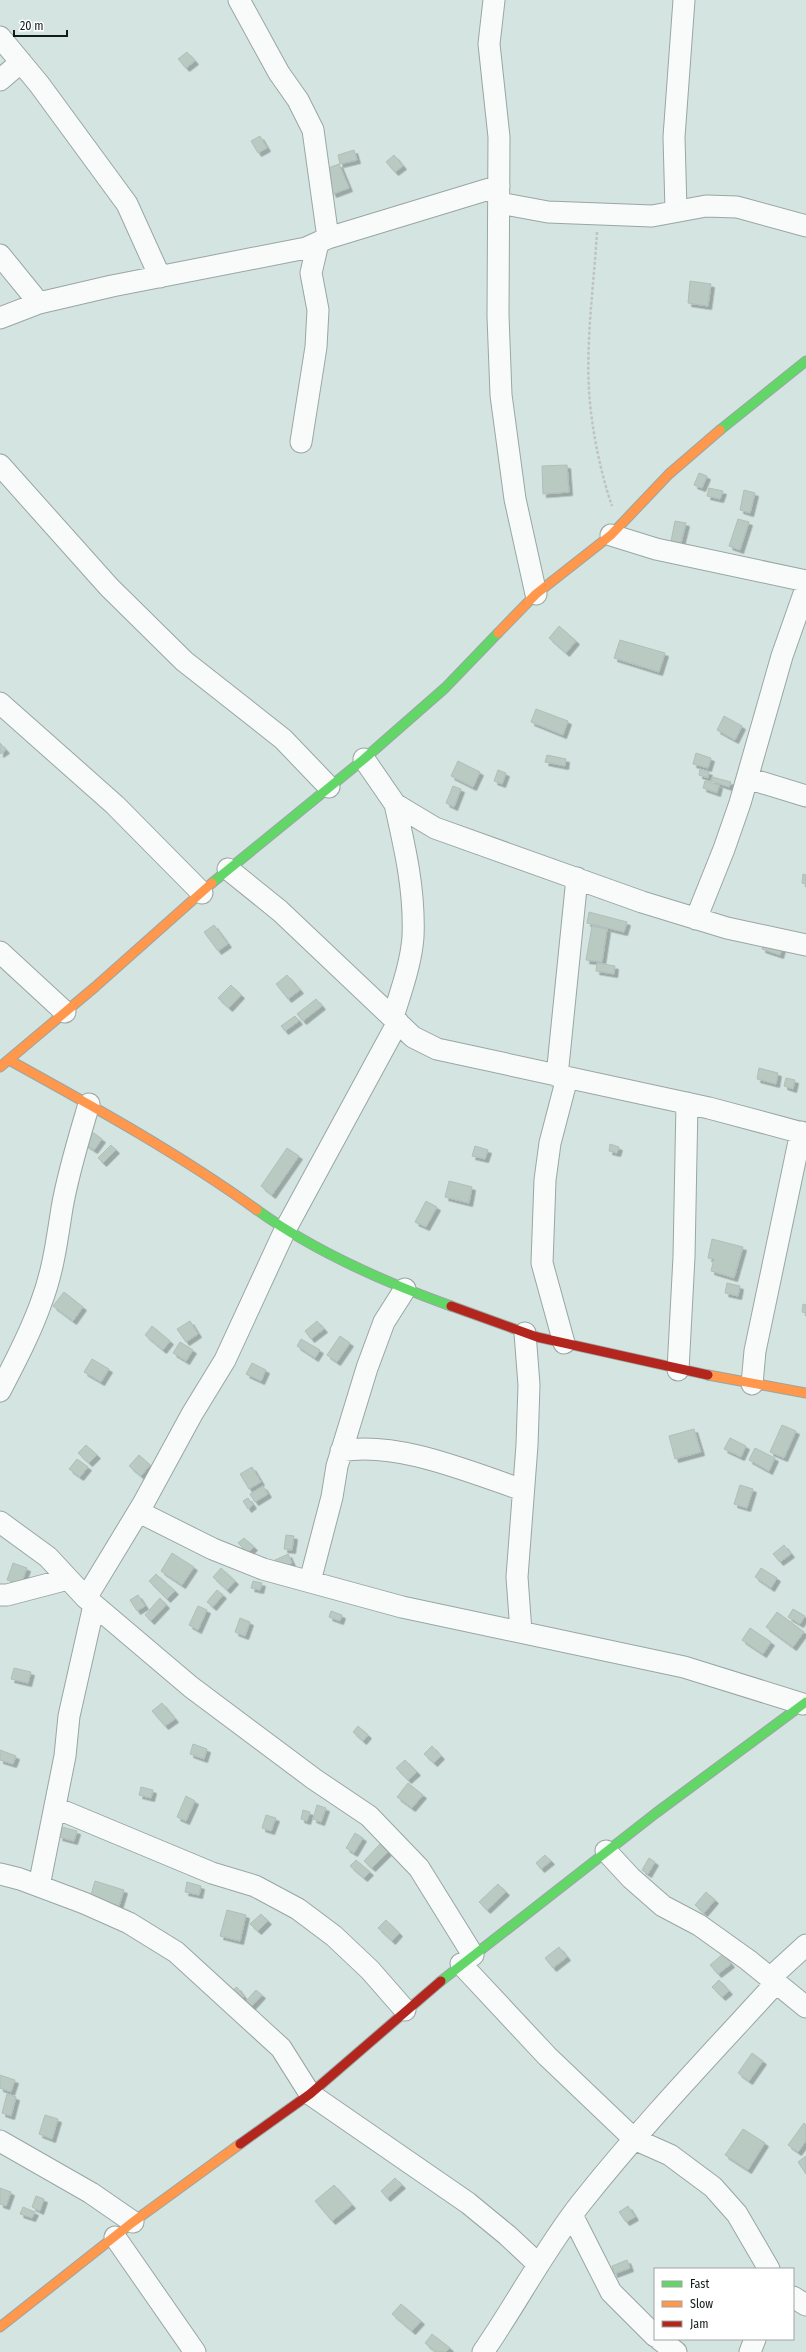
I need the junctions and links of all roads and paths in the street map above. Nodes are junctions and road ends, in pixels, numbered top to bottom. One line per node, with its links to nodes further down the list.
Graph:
1 (239, 0): 11 (street)
2 (494, 0): 7 (street)
3 (684, 0): 8 (street)
4 (0, 38): 5 (street)
5 (21, 62): 6 (street); 13 (street)
6 (0, 80)
7 (499, 194): 9 (street); 11 (street); 22 (street)
8 (676, 210): 9 (street); 10 (street)
9 (600, 214): 19 (path)
10 (806, 226)
11 (323, 240): 13 (street); 17 (street)
12 (0, 254): 14 (street)
13 (160, 277): 14 (street)
14 (38, 303): 15 (street)
15 (0, 318)
16 (806, 361): 19 (street)
17 (301, 442)
18 (0, 465): 26 (street)
19 (615, 531): 20 (street); 22 (street)
20 (806, 581)
21 (806, 588): 25 (street)
22 (536, 594): 24 (street)
23 (0, 703): 31 (street)
24 (364, 759): 26 (street); 28 (street)
25 (747, 778): 27 (street); 32 (street)
26 (329, 787): 29 (street)
27 (806, 796)
28 (394, 804): 30 (street); 36 (street)
29 (228, 870): 31 (street); 36 (street)
30 (577, 878): 32 (street); 39 (street)
31 (202, 893): 35 (street)
32 (696, 919): 33 (street)
33 (806, 945)
34 (0, 952): 35 (street)
35 (64, 1012): 37 (street)
36 (395, 1019): 39 (street); 43 (street)
37 (9, 1060): 38 (street); 41 (street)
38 (0, 1067)
39 (562, 1077): 40 (street); 46 (street)
40 (687, 1103): 42 (street); 47 (street)
41 (89, 1104): 43 (street); 49 (street)
42 (804, 1133): 48 (street)
43 (285, 1230): 44 (street); 53 (street)
44 (405, 1289): 45 (street); 51 (street)
45 (525, 1333): 46 (street); 52 (street)
46 (564, 1344): 47 (street)
47 (678, 1370): 48 (street)
48 (752, 1384): 50 (street)
49 (0, 1391)
50 (806, 1393)
51 (341, 1451): 52 (street); 56 (street)
52 (523, 1490): 59 (street)
53 (139, 1512): 56 (street); 58 (street)
54 (0, 1522): 55 (street)
55 (68, 1579): 57 (street); 58 (street)
56 (310, 1581): 59 (street)
57 (0, 1595)
58 (90, 1602): 61 (street); 66 (street)
59 (521, 1632): 60 (street)
60 (804, 1703): 62 (street)
61 (56, 1808): 64 (street); 69 (street)
62 (606, 1851): 66 (street); 67 (street)
63 (0, 1874): 64 (street)
64 (39, 1886): 70 (street)
65 (806, 1945): 67 (street)
66 (467, 1959): 69 (street); 71 (street)
67 (773, 1980): 68 (street); 71 (street)
68 (806, 2007)
69 (405, 2010): 70 (street)
70 (310, 2094): 74 (street); 76 (street)
71 (634, 2139): 73 (street); 77 (street)
72 (0, 2142): 74 (street)
73 (572, 2215): 76 (street); 81 (street)
74 (133, 2222): 75 (street)
75 (115, 2237): 80 (street); 84 (street)
76 (538, 2264): 85 (street)
77 (769, 2268)
78 (794, 2298): 79 (street)
79 (806, 2305)
80 (0, 2327)
81 (654, 2335)
82 (660, 2340): 86 (street)
83 (755, 2340): 87 (street)
84 (195, 2352)
85 (483, 2352)
86 (676, 2352)
87 (750, 2352)

